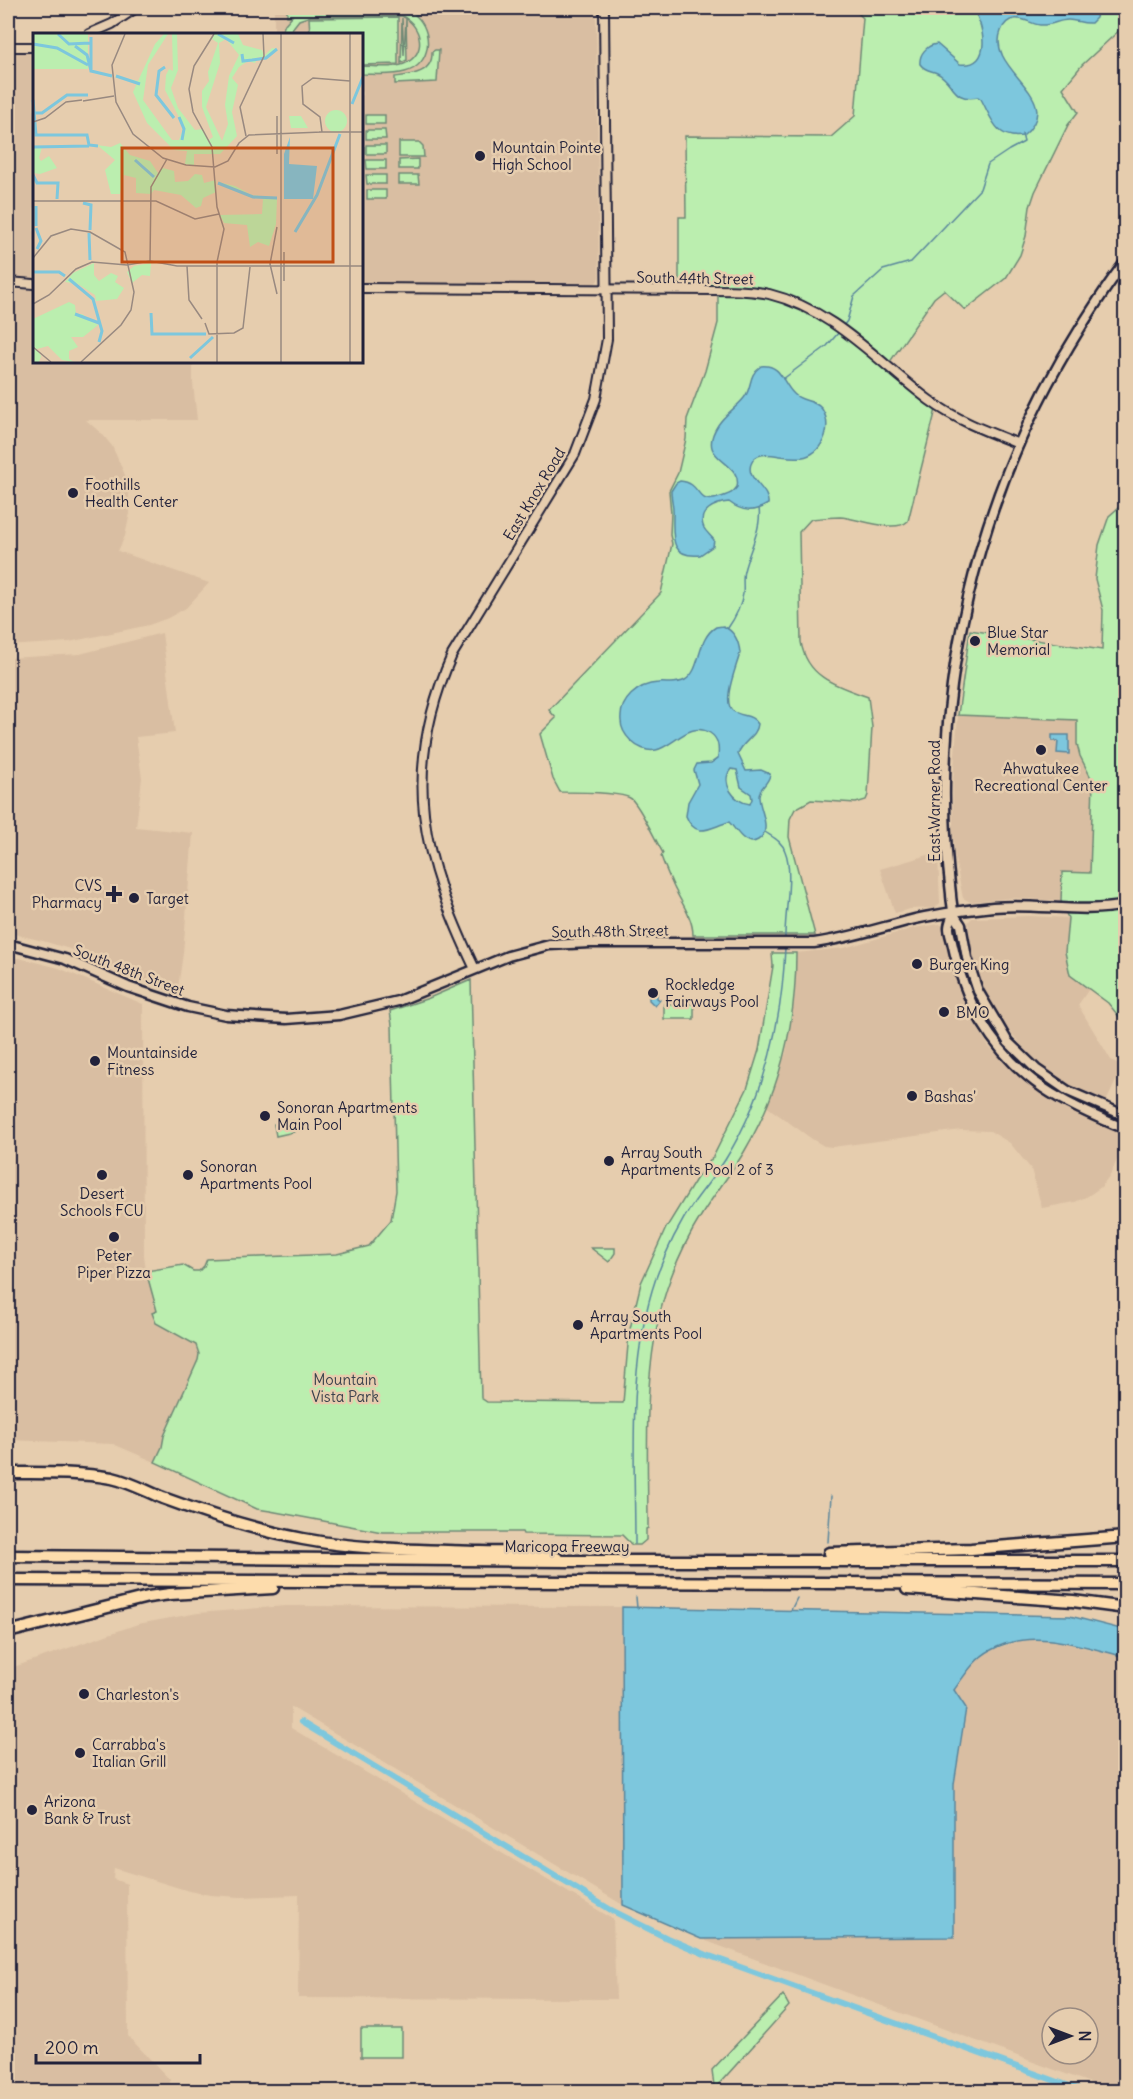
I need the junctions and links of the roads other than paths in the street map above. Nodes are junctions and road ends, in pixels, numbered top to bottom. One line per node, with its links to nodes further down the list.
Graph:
1 (136, 8): 3 (street)
2 (604, 8): 11 (street, East Knox Road)
3 (91, 33)
4 (8, 47): 5 (street)
5 (33, 47)
6 (8, 259): 8 (main road)
7 (1125, 261): 12 (main road, East Warner Road)
8 (8, 283): 9 (street)
9 (33, 284)
10 (363, 288): 11 (street, South 44th Street)
11 (608, 290): 12 (street, South 44th Street); 16 (street, East Knox Road)
12 (1019, 444): 14 (main road, East Warner Road)
13 (1125, 905): 14 (main road, South 48th Street)
14 (953, 913): 16 (main road, South 48th Street); 17 (main road, East Warner Road); 18 (main road, East Warner Road)
15 (8, 944): 16 (main road, South 48th Street)
16 (475, 969)
17 (1079, 1097): 18 (main road); 19 (main road, East Warner Road)
18 (1075, 1107): 20 (main road, East Warner Road)
19 (1125, 1116)
20 (1125, 1129)
21 (8, 1473): 25 (highway)
22 (1125, 1537): 24 (highway)
23 (8, 1556): 25 (highway, Maricopa Freeway)
24 (782, 1560): 25 (highway, Maricopa Freeway); 26 (highway, Maricopa Freeway)
25 (569, 1561)
26 (1125, 1561)
27 (8, 1580): 28 (highway)
28 (383, 1582): 29 (highway); 32 (highway)
29 (784, 1583): 30 (highway); 31 (highway)
30 (1125, 1584)
31 (1125, 1608)
32 (8, 1632)

